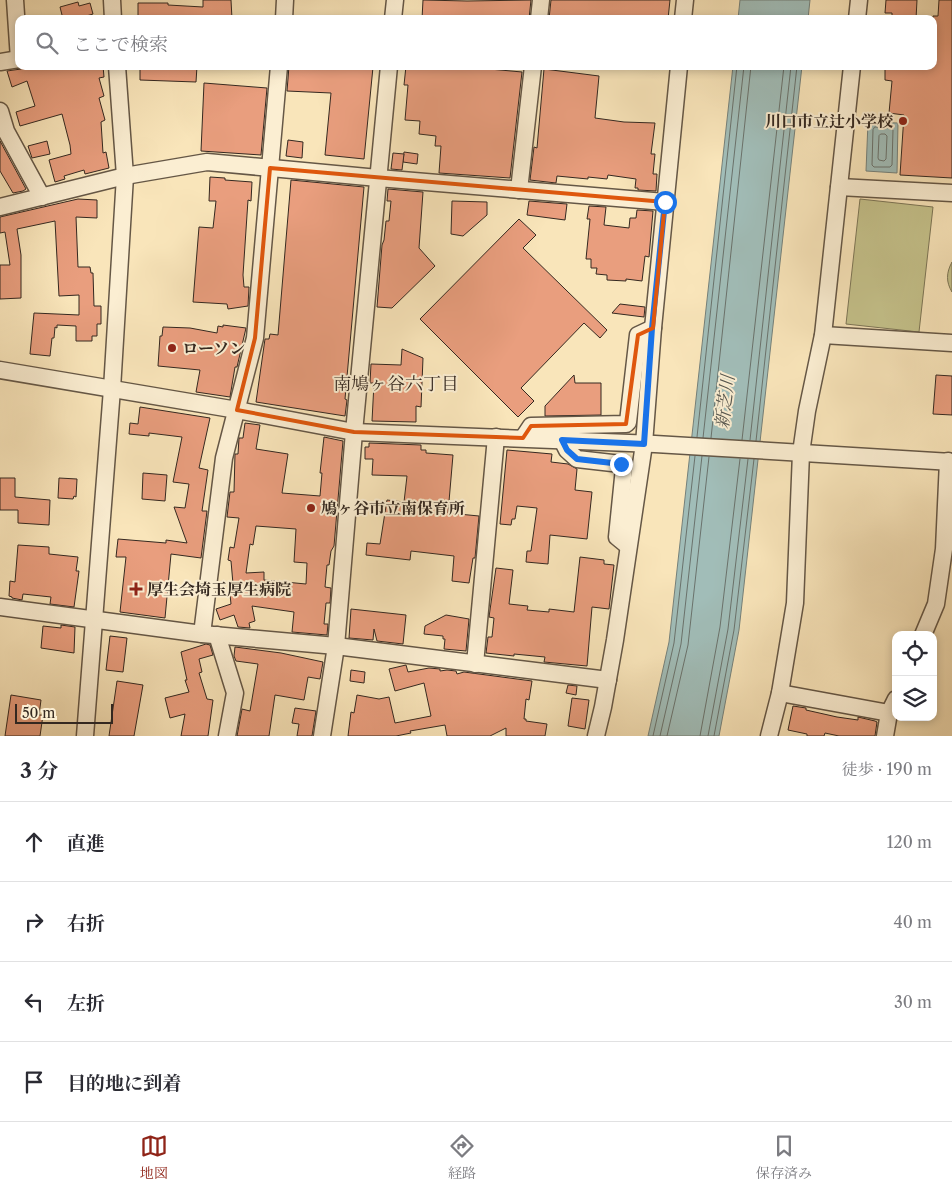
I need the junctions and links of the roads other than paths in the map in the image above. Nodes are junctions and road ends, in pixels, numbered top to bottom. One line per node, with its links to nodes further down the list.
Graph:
1 (15, 0): 8 (street)
2 (112, 0): 9 (street)
3 (285, 0): 10 (street)
4 (395, 0): 11 (street)
5 (541, 0): 12 (street)
6 (685, 0): 13 (street)
7 (859, 0): 14 (street)
8 (16, 15)
9 (114, 15)
10 (284, 15)
11 (393, 15)
12 (539, 15)
13 (684, 15)
14 (857, 15)
15 (15, 60): 16 (street)
16 (0, 62)
17 (117, 70): 25 (street)
18 (279, 70): 24 (street)
19 (389, 70): 26 (street)
20 (533, 70): 28 (street)
21 (679, 70): 31 (street)
22 (852, 70): 27 (street)
23 (0, 111): 30 (street)
24 (270, 168): 25 (street); 26 (street); 38 (street)
25 (125, 176): 30 (street); 37 (street)
26 (378, 178): 28 (street); 39 (street)
27 (839, 187): 29 (street); 34 (street)
28 (519, 190): 31 (street)
29 (952, 193)
30 (42, 197): 32 (street)
31 (665, 202): 33 (street)
32 (0, 207)
33 (652, 328): 41 (street); 43 (street)
34 (823, 335): 35 (street); 44 (street)
35 (952, 343)
36 (0, 370): 37 (street)
37 (112, 389): 38 (street); 48 (street)
38 (237, 410): 39 (street); 50 (street)
39 (354, 432): 40 (street); 51 (street)
40 (496, 437): 41 (street); 52 (street)
41 (523, 438): 42 (street)
42 (562, 440): 43 (street); 46 (street)
43 (650, 444): 44 (street); 46 (street)
44 (797, 452): 45 (street); 54 (street)
45 (950, 461): 49 (street)
46 (628, 546): 53 (street)
47 (0, 607): 48 (street)
48 (94, 619): 50 (street); 56 (street)
49 (925, 631)
50 (210, 634): 51 (street); 57 (street)
51 (336, 646): 52 (street); 58 (street)
52 (475, 664): 53 (street)
53 (608, 680): 59 (street)
54 (780, 693): 55 (street); 60 (street)
55 (892, 706): 61 (street)
56 (85, 736)
57 (227, 736)
58 (322, 736)
59 (596, 736)
60 (769, 736)
61 (885, 736)

